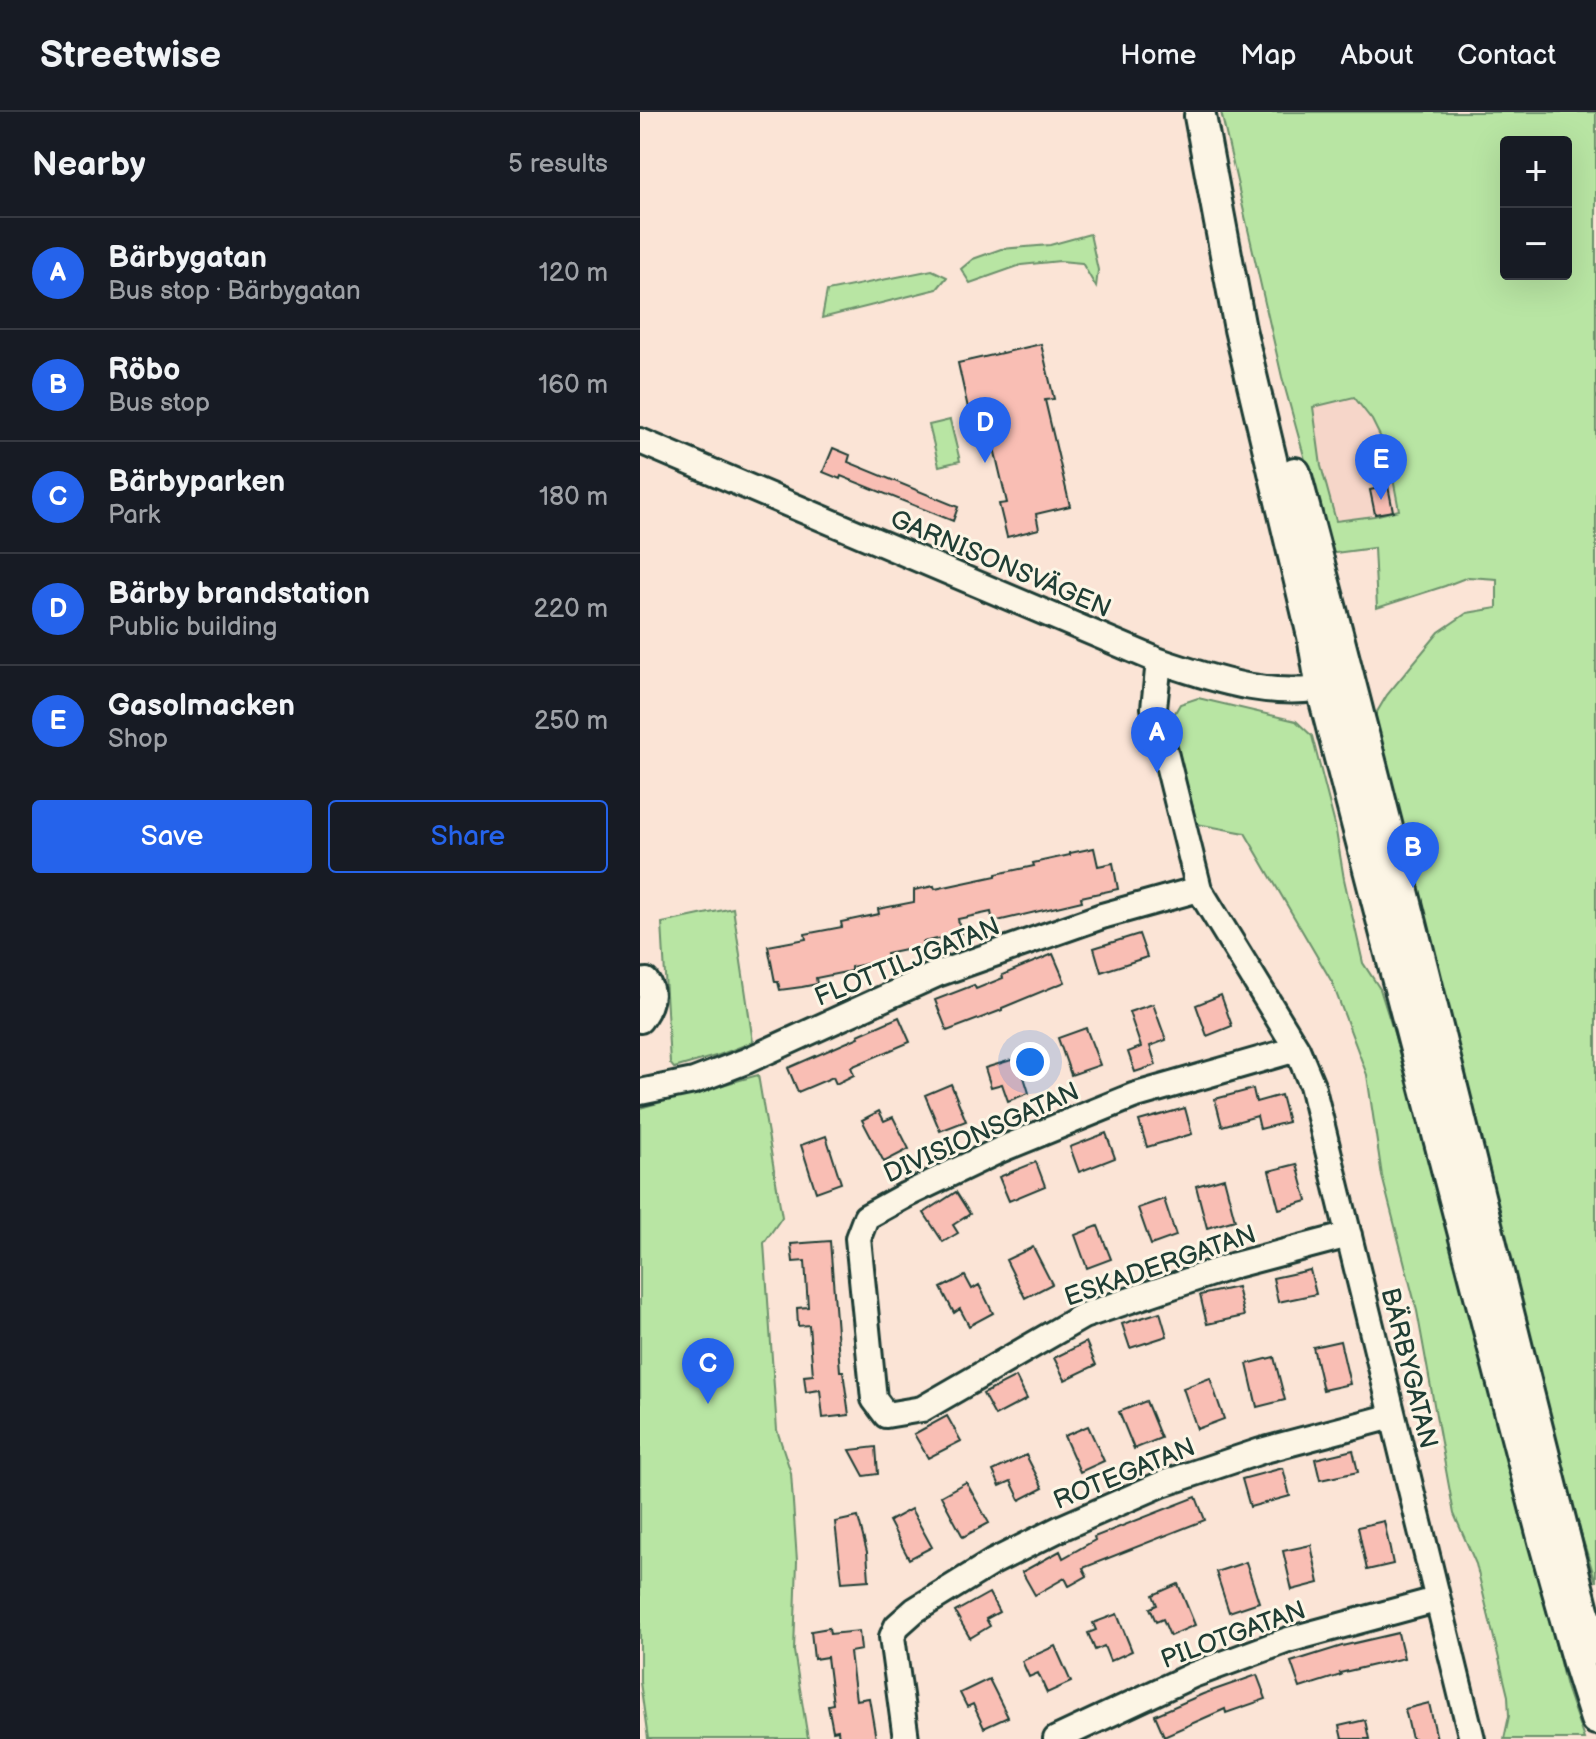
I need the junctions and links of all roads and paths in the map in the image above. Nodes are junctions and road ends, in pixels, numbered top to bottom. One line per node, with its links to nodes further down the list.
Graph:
1 (1199, 114): 4 (main road); 5 (main road)
2 (640, 441): 3 (street, GARNISONSVÄGEN)
3 (1159, 661): 5 (street, GARNISONSVÄGEN); 6 (street, BÄRBYGATAN)
4 (1351, 681): 5 (street, GARNISONSVÄGEN); 15 (main road)
5 (1322, 689): 16 (main road)
6 (1199, 889): 9 (street, BÄRBYGATAN); 10 (street, FLOTTILJGATAN)
7 (640, 982): 8 (street)
8 (640, 1020)
9 (1297, 1049): 11 (street, BÄRBYGATAN); 12 (street, DIVISIONSGATAN)
10 (640, 1092)
11 (1349, 1235): 12 (street, ESKADERGATAN); 13 (street, BÄRBYGATAN)
12 (874, 1399)
13 (1393, 1416): 14 (street, BÄRBYGATAN); 17 (street, ROTEGATAN)
14 (1436, 1600): 18 (street, PILOTGATAN); 19 (street, BÄRBYGATAN)
15 (1596, 1649)
16 (1596, 1719)
17 (906, 1739)
18 (1056, 1739)
19 (1472, 1739)

